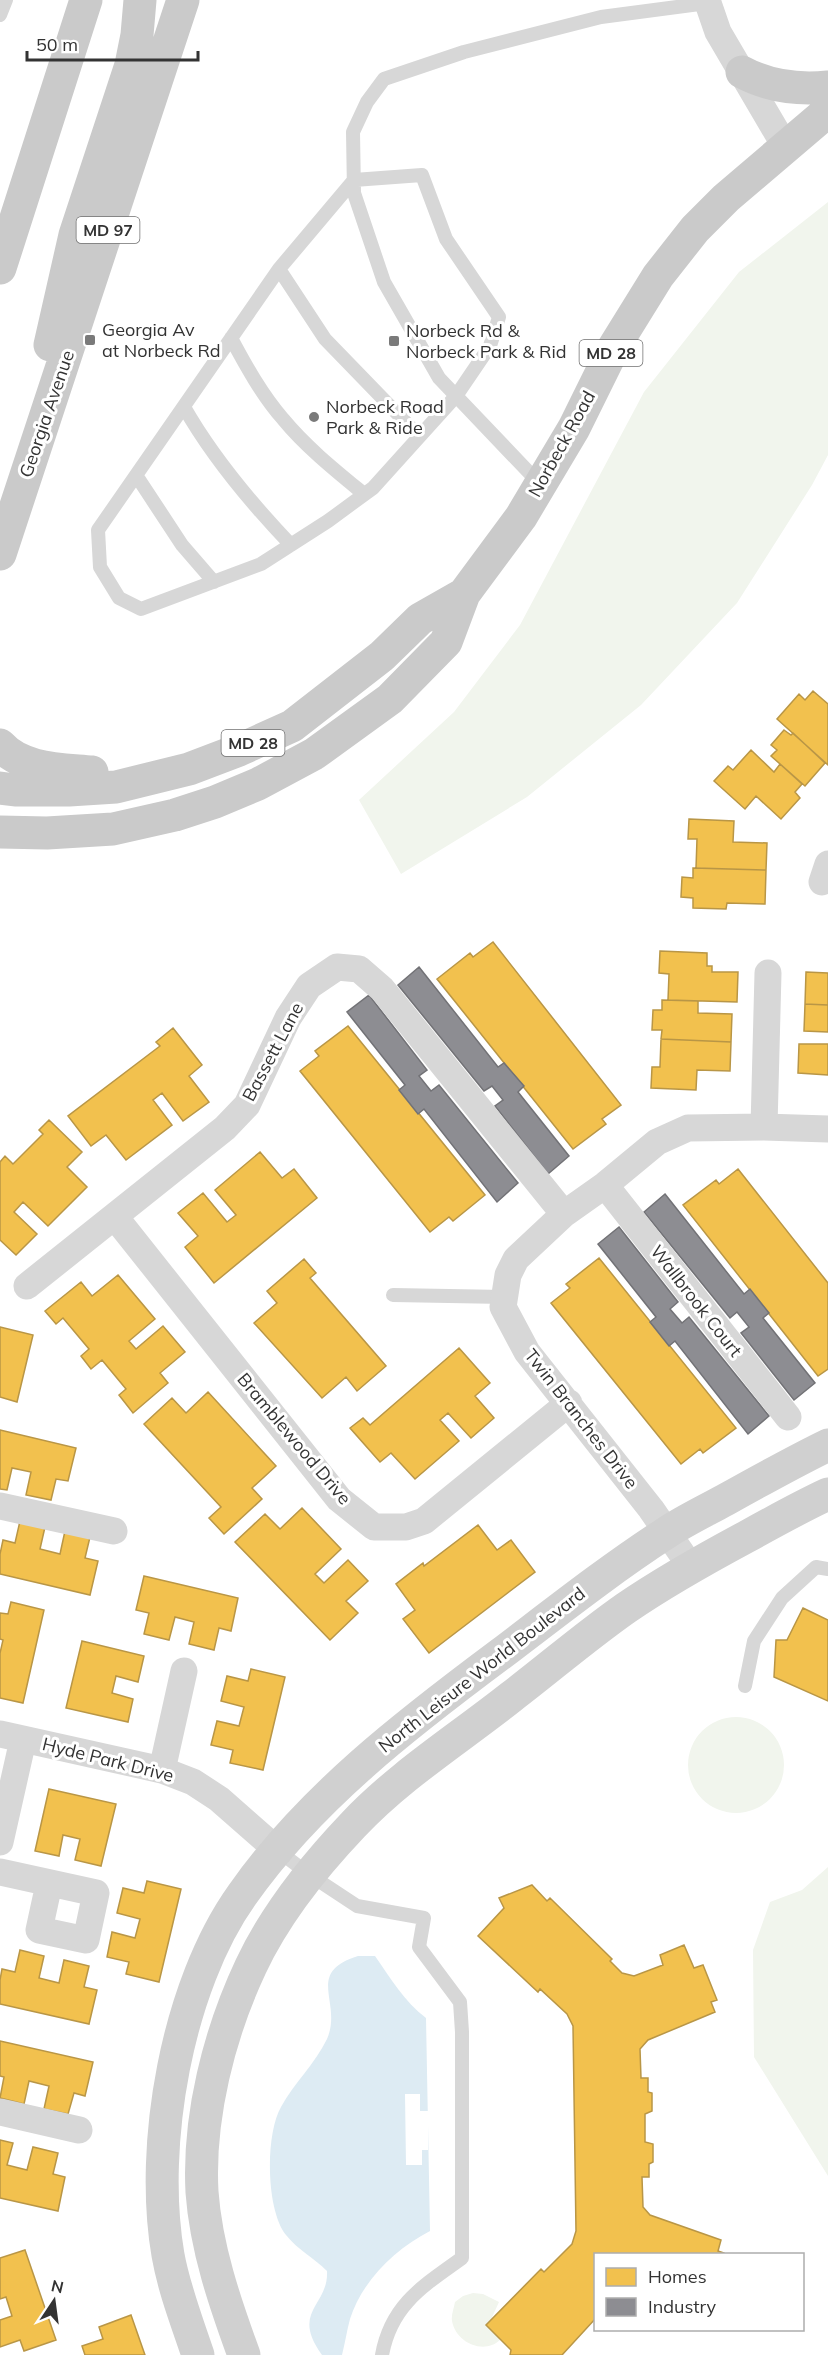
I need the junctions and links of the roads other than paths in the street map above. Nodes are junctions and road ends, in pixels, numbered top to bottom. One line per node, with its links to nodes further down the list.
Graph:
1 (6, 0): 6 (lane)
2 (86, 0): 12 (main road)
3 (140, 0): 18 (main road)
4 (183, 0): 18 (main road, Georgia Avenue / MD 97)
5 (707, 2): 7 (street); 11 (lane)
6 (0, 15)
7 (742, 72): 8 (main road); 10 (street)
8 (828, 87)
9 (828, 111): 10 (main road, Norbeck Road / MD 28)
10 (785, 146): 20 (main road, Norbeck Road / MD 28)
11 (354, 180): 13 (lane); 15 (lane); 15 (lane)
12 (0, 268)
13 (279, 269): 14 (lane); 17 (lane)
14 (231, 338): 16 (lane); 21 (lane)
15 (456, 396): 17 (lane); 20 (lane)
16 (184, 407): 19 (lane); 22 (lane)
17 (419, 436): 21 (lane)
18 (32, 459): 23 (main road, Georgia Avenue / MD 97)
19 (136, 475): 24 (lane); 24 (lane)
20 (541, 485): 25 (main road, Norbeck Road / MD 28)
21 (364, 494): 22 (lane)
22 (291, 545): 24 (lane)
23 (0, 554)
24 (214, 582)
25 (464, 594): 27 (main road, Norbeck Road / MD 28); 29 (main road, Norbeck Road / MD 28)
26 (0, 744): 27 (main road)
27 (147, 779): 28 (main road, Norbeck Road / MD 28)
28 (0, 788)
29 (0, 832)
30 (768, 973): 31 (street)
31 (765, 1127): 32 (street, Twin Branches Drive); 33 (street, Twin Branches Drive)
32 (828, 1129)
33 (605, 1185): 34 (street, Twin Branches Drive); 40 (street, Wallbrook Court)
34 (564, 1214): 35 (street, Bassett Lane); 38 (street, Twin Branches Drive)
35 (115, 1217): 36 (street, Bassett Lane); 39 (street, Bramblewood Drive)
36 (27, 1286)
37 (393, 1295): 38 (lane)
38 (505, 1297): 39 (street, Twin Branches Drive)
39 (569, 1403): 45 (street, Twin Branches Drive)
40 (788, 1417)
41 (828, 1445): 45 (street, North Leisure World Boulevard)
42 (828, 1494): 46 (street, North Leisure World Boulevard)
43 (0, 1506): 44 (street)
44 (114, 1531)
45 (667, 1532): 46 (street, Twin Branches Drive); 53 (street, North Leisure World Boulevard)
46 (691, 1567): 55 (street, North Leisure World Boulevard)
47 (828, 1569): 49 (lane)
48 (184, 1671): 51 (street)
49 (745, 1686)
50 (11, 1737): 51 (street, Hyde Park Drive); 52 (street, Hyde Park Drive)
51 (162, 1770): 53 (street, Hyde Park Drive)
52 (1, 1837)
53 (276, 1850): 55 (lane); 59 (street, North Leisure World Boulevard)
54 (0, 1872): 56 (street)
55 (309, 1875): 60 (street, North Leisure World Boulevard); 61 (lane)
56 (50, 1884)
57 (0, 2112): 58 (street)
58 (79, 2130)
59 (198, 2355)
60 (244, 2355)
61 (382, 2355)

